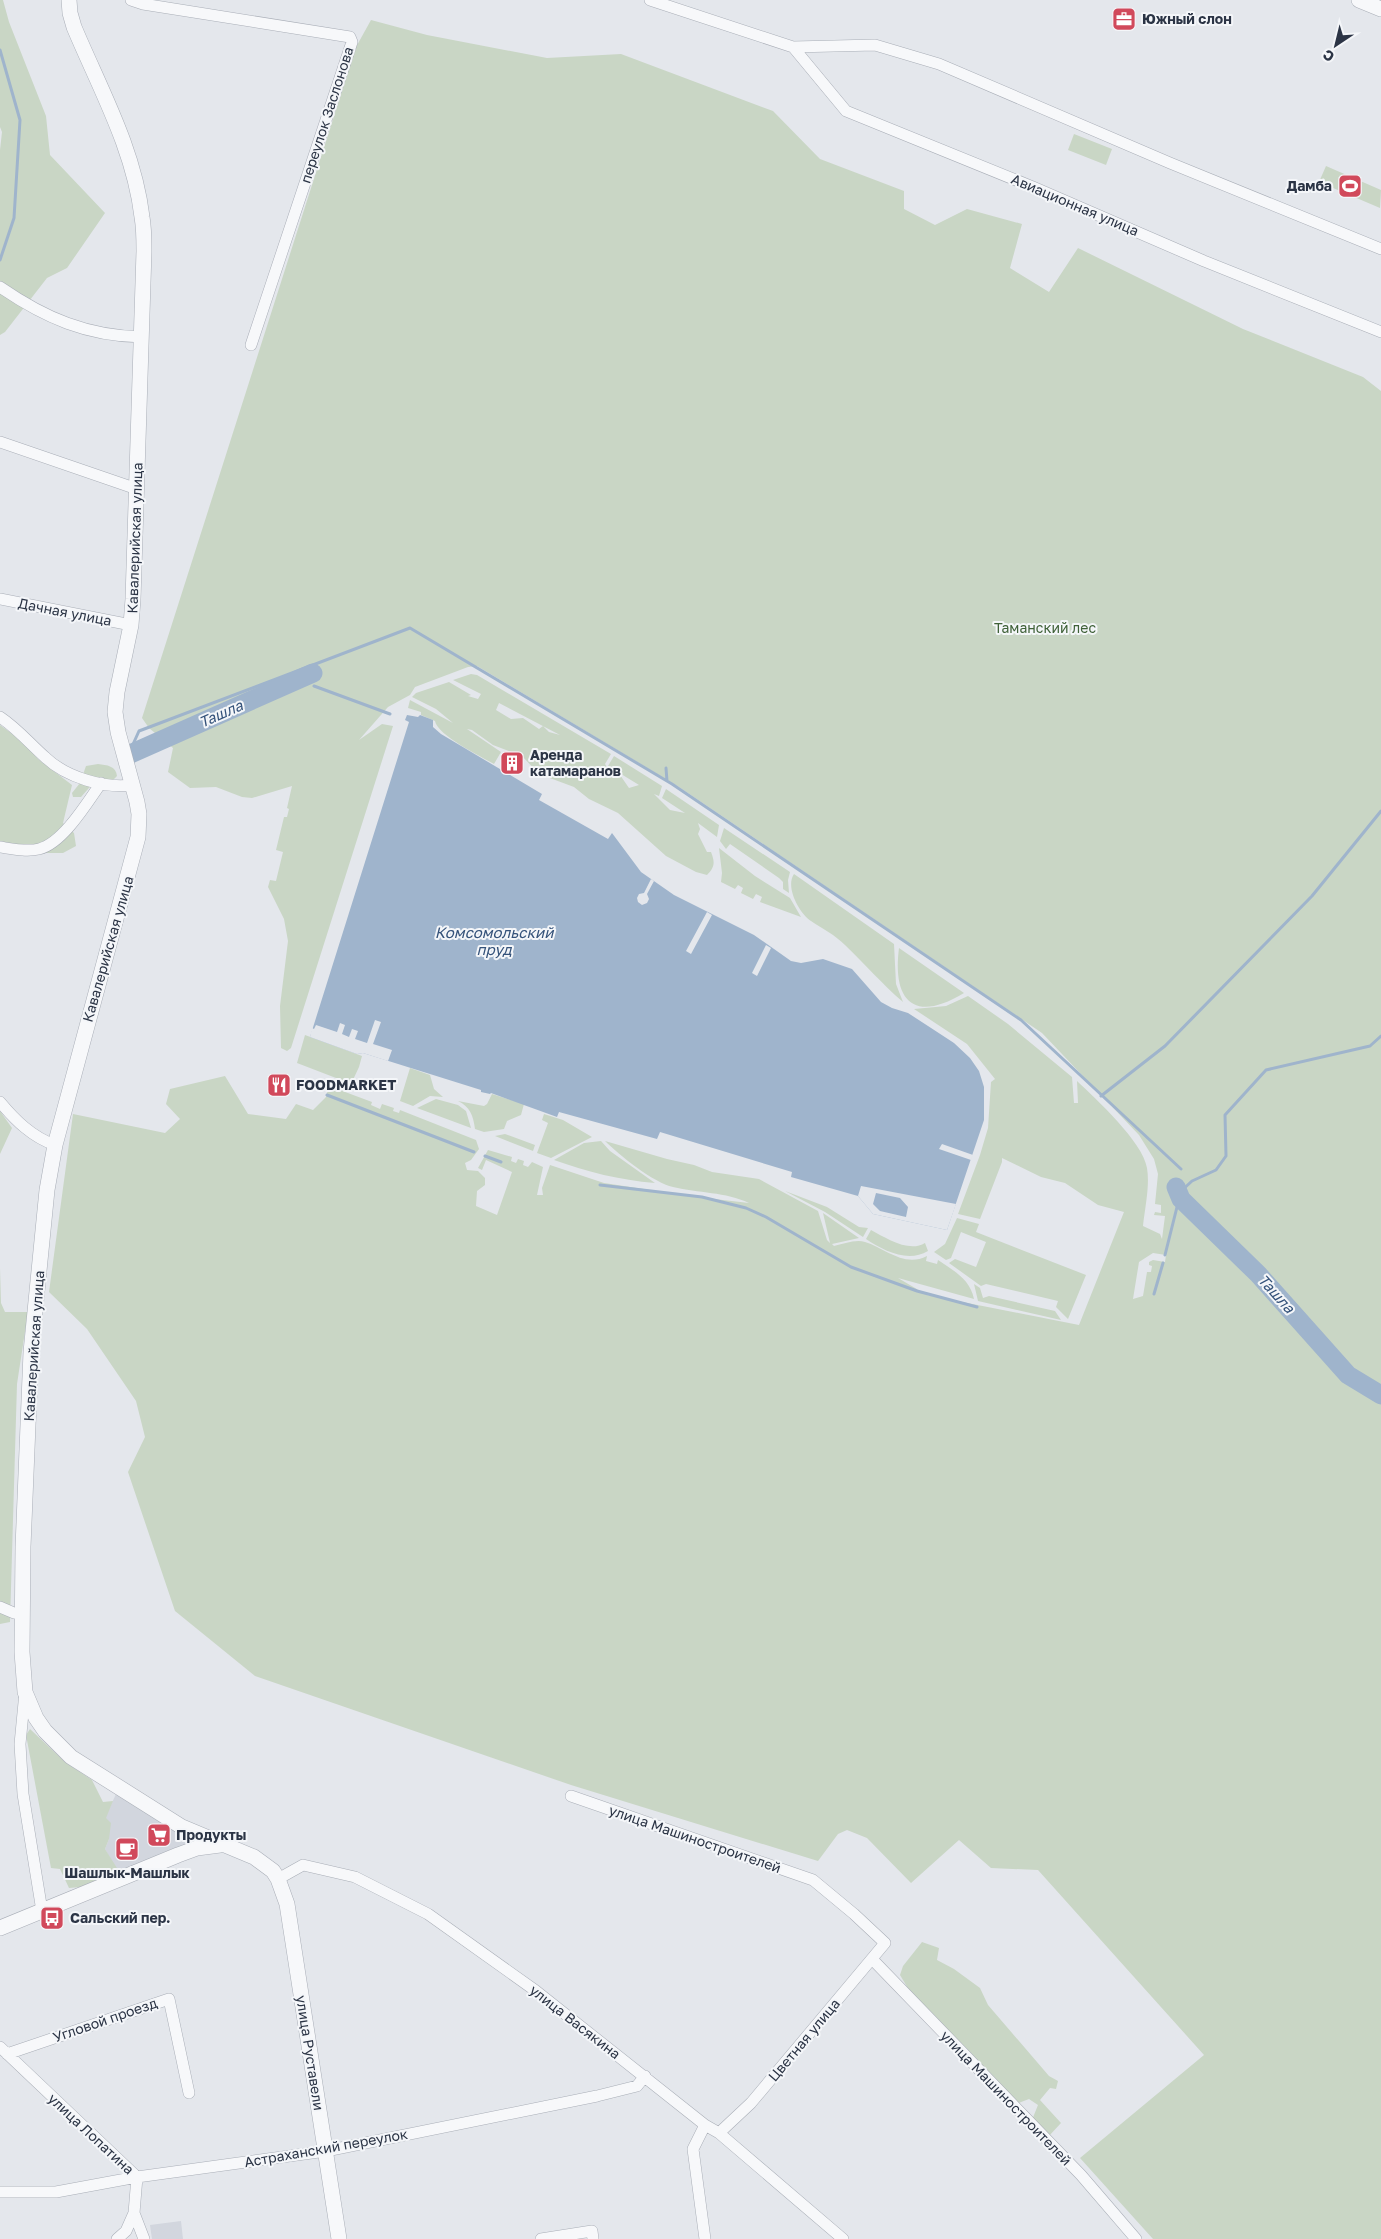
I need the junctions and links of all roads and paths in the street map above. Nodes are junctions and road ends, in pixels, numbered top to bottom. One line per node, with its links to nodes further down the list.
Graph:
1 (70, 0): 10 (street, Кавалерийская улица)
2 (131, 0): 11 (street, переулок Заслонова)
3 (650, 0): 6 (street)
4 (1359, 0): 5 (street)
5 (1381, 9)
6 (793, 47): 7 (street); 9 (street, Авиационная улица)
7 (1381, 249)
8 (2, 289): 10 (street)
9 (1381, 332)
10 (142, 337): 13 (street, Кавалерийская улица)
11 (251, 346)
12 (0, 442): 13 (street)
13 (137, 489): 15 (street, Кавалерийская улица)
14 (0, 599): 15 (street, Дачная улица)
15 (131, 625): 18 (street, Кавалерийская улица)
16 (0, 717): 17 (street)
17 (101, 784): 18 (street); 19 (street)
18 (132, 785): 21 (street, Кавалерийская улица)
19 (0, 847)
20 (0, 1102): 21 (street)
21 (55, 1145): 23 (street, Кавалерийская улица)
22 (0, 1607): 23 (street)
23 (23, 1614): 24 (street, Кавалерийская улица)
24 (25, 1692): 26 (street); 28 (street, Кавалерийская улица)
25 (571, 1796): 30 (street, улица Машиностроителей)
26 (226, 1845): 27 (street); 28 (street)
27 (276, 1875): 33 (street, улица Васякина); 37 (street, улица Руставели)
28 (42, 1911): 29 (street)
29 (0, 1928)
30 (885, 1944): 31 (street, Цветная улица)
31 (872, 1959): 36 (street, Цветная улица); 48 (street, улица Машиностроителей)
32 (4, 2050): 34 (street, Угловой проезд); 38 (street, улица Лопатина)
33 (645, 2076): 35 (street, улица Васякина); 37 (street, Астраханский переулок)
34 (189, 2093)
35 (705, 2125): 36 (street, улица Васякина); 46 (street)
36 (719, 2133): 47 (street, улица Васякина)
37 (326, 2150): 38 (street, Астраханский переулок); 43 (street, улица Руставели)
38 (137, 2177): 39 (street, Астраханский переулок); 40 (street, улица Лопатина)
39 (0, 2192)
40 (134, 2213): 41 (street); 42 (street, улица Лопатина)
41 (116, 2239)
42 (144, 2239)
43 (338, 2239)
44 (541, 2239): 45 (street)
45 (593, 2239)
46 (705, 2239)
47 (843, 2239)
48 (1136, 2239)

